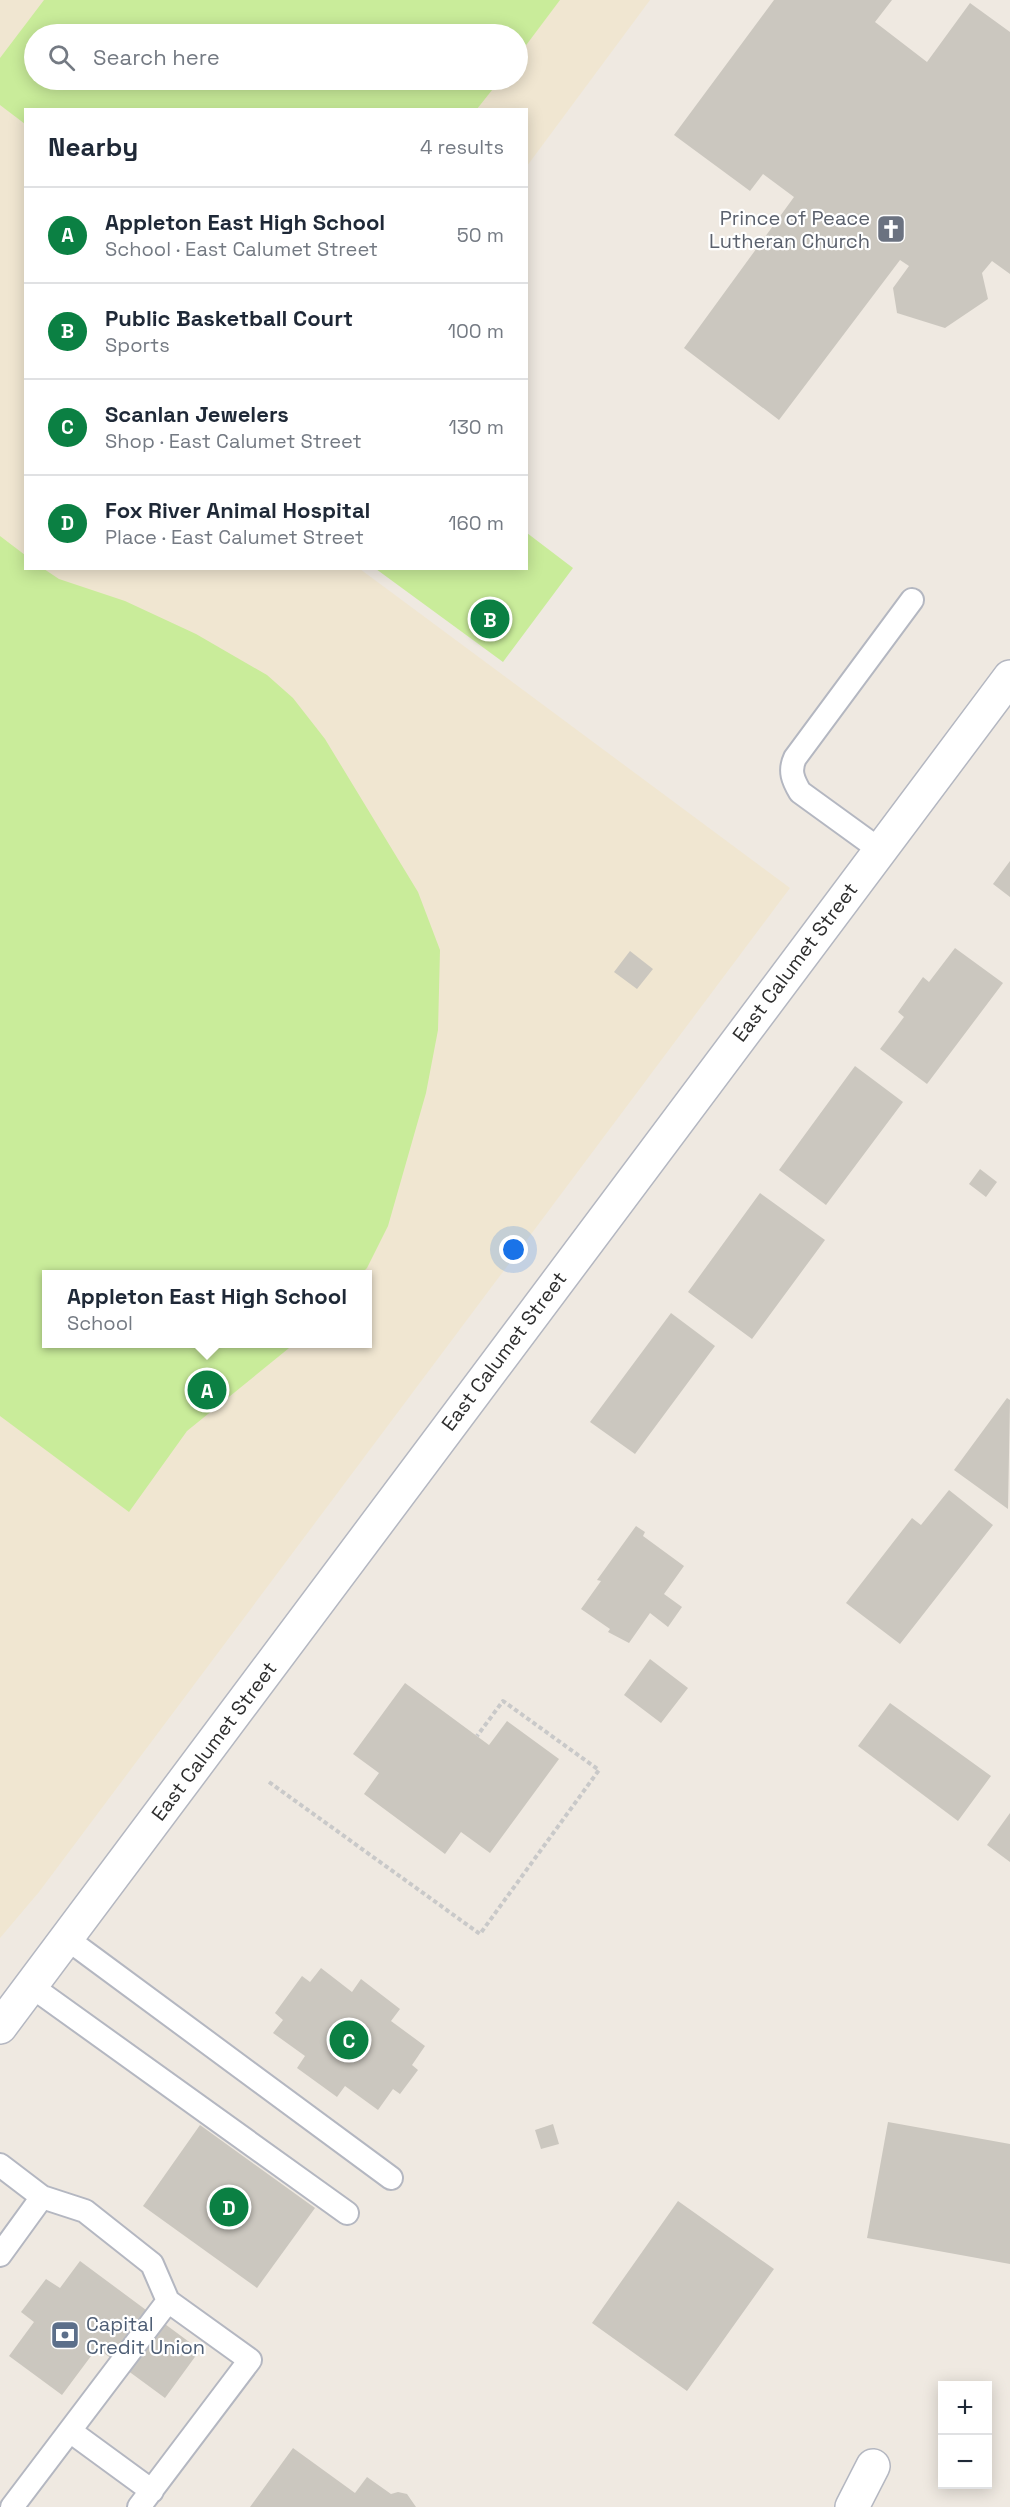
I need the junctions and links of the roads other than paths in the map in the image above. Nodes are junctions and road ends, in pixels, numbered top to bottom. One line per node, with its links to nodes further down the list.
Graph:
1 (912, 600): 3 (lane)
2 (1010, 677): 3 (main road, East Calumet Street)
3 (880, 850): 4 (main road, East Calumet Street)
4 (66, 1938): 5 (main road, East Calumet Street); 8 (lane)
5 (31, 1986): 6 (main road, East Calumet Street); 10 (lane)
6 (0, 2027)
7 (0, 2165): 9 (lane)
8 (391, 2178)
9 (42, 2197): 11 (lane); 12 (lane)
10 (347, 2213)
11 (0, 2255)
12 (168, 2301): 13 (lane); 15 (lane)
13 (70, 2431): 15 (lane); 16 (lane)
14 (873, 2466): 17 (main road)
15 (146, 2499)
16 (12, 2507)
17 (852, 2507)

